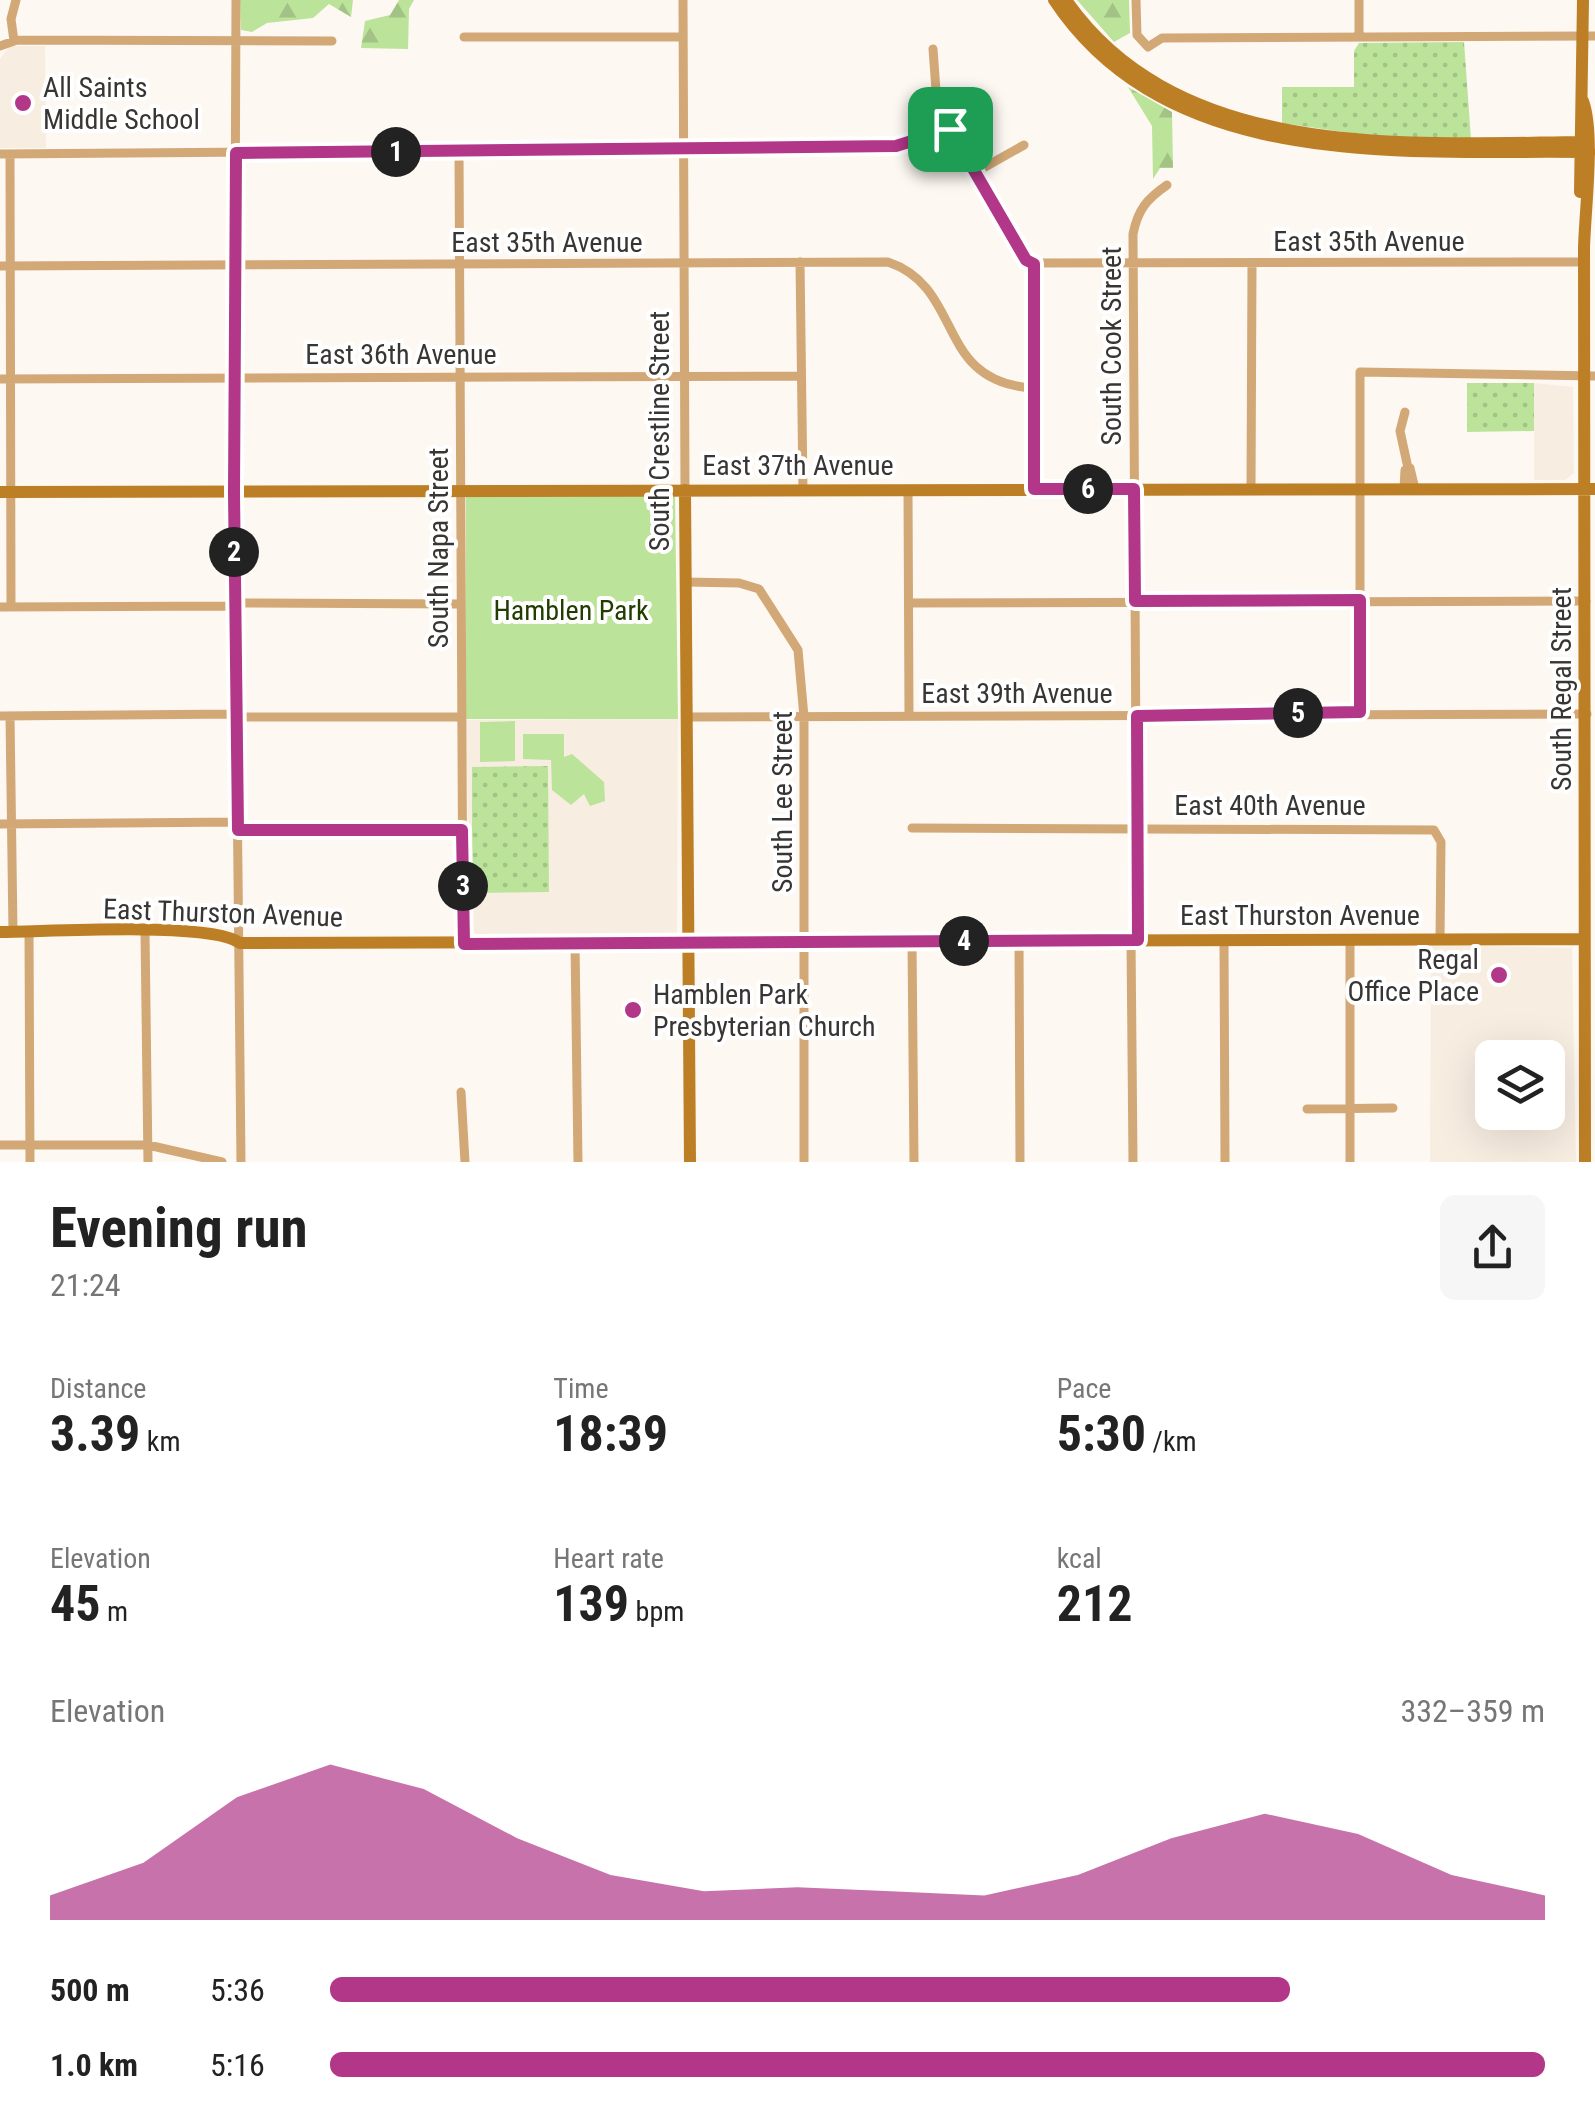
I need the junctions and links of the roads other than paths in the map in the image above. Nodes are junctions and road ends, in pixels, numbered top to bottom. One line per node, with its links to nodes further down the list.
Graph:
1 (16, 0): 12 (street)
2 (236, 0): 14 (street)
3 (684, 0): 10 (street, South Crestline Street)
4 (1054, 0): 19 (street)
5 (1066, 0): 19 (street)
6 (1136, 0): 11 (street)
7 (1358, 0): 11 (street)
8 (1583, 0): 9 (street, South Regal Street)
9 (1589, 36): 11 (street); 19 (street, South Regal Street)
10 (683, 37): 13 (street); 21 (street, South Crestline Street)
11 (1359, 37)
12 (14, 38): 14 (street); 16 (street)
13 (464, 38)
14 (235, 40): 15 (street); 23 (street)
15 (332, 41)
16 (0, 46)
17 (932, 49): 18 (street)
18 (950, 129): 21 (street); 25 (street)
19 (1588, 144): 27 (street, South Regal Street)
20 (1024, 145): 25 (street)
21 (684, 149): 22 (street); 31 (street, South Crestline Street)
22 (459, 152): 23 (street); 34 (street, South Napa Street)
23 (236, 153): 24 (street); 30 (street)
24 (5, 154): 35 (street)
25 (976, 172): 32 (street)
26 (1168, 185): 29 (street, South Cook Street)
27 (1589, 260): 33 (street, East 35th Avenue); 39 (street, South Regal Street)
28 (800, 262): 31 (street, East 35th Avenue); 38 (street); 42 (street, East 35th Avenue)
29 (1133, 262): 32 (street, East 35th Avenue); 33 (street, East 35th Avenue); 47 (street, South Cook Street)
30 (235, 264): 34 (street, East 35th Avenue); 35 (street, East 35th Avenue); 36 (street)
31 (684, 264): 34 (street, East 35th Avenue); 40 (street, South Crestline Street)
32 (1034, 264): 42 (street)
33 (1252, 264): 48 (street)
34 (460, 265): 37 (street, South Napa Street)
35 (5, 266): 41 (street)
36 (234, 376): 37 (street, East 36th Avenue); 41 (street, East 36th Avenue); 55 (street)
37 (459, 376): 40 (street, East 36th Avenue); 50 (street, South Napa Street)
38 (802, 376): 40 (street, East 36th Avenue); 52 (street)
39 (1590, 376): 44 (street); 49 (street, South Regal Street)
40 (684, 377): 51 (street, South Crestline Street)
41 (5, 379): 54 (street)
42 (1033, 388): 46 (street)
43 (1405, 412): 45 (street)
44 (1360, 488): 45 (street, East 37th Avenue); 48 (street, East 37th Avenue); 57 (street)
45 (1410, 488): 49 (street, East 37th Avenue)
46 (1034, 489): 47 (street, East 37th Avenue); 53 (street, East 37th Avenue)
47 (1134, 489): 48 (street, East 37th Avenue); 59 (street, South Cook Street)
48 (1251, 489)
49 (1591, 489): 58 (street, South Regal Street)
50 (459, 490): 51 (street, East 37th Avenue); 55 (street, East 37th Avenue); 61 (street, South Napa Street)
51 (685, 490): 52 (street, East 37th Avenue); 56 (street, South Crestline Street)
52 (803, 490): 53 (street, East 37th Avenue)
53 (908, 490): 60 (street)
54 (5, 492): 55 (street, East 37th Avenue); 63 (street)
55 (234, 492): 62 (street)
56 (685, 582): 68 (street, South Lee Street); 72 (street, South Crestline Street)
57 (1360, 600): 58 (street); 59 (street); 64 (street)
58 (1586, 600): 65 (street, South Regal Street)
59 (1135, 601): 60 (street); 70 (street, South Cook Street)
60 (909, 603): 69 (street)
61 (460, 604): 62 (street); 71 (street, South Napa Street)
62 (235, 605): 63 (street); 67 (street)
63 (5, 608)
64 (1360, 712): 65 (street, East 39th Avenue); 70 (street, East 39th Avenue)
65 (1586, 714): 83 (street, South Regal Street)
66 (5, 716): 67 (street); 74 (street)
67 (236, 716): 71 (street); 75 (street)
68 (804, 716): 69 (street, East 39th Avenue); 72 (street, East 39th Avenue); 90 (street, South Lee Street)
69 (910, 716): 70 (street, East 39th Avenue)
70 (1137, 716): 77 (street, South Cook Street)
71 (462, 717): 78 (street, South Napa Street)
72 (686, 717): 89 (street, South Crestline Street)
73 (0, 824): 74 (street)
74 (12, 824): 75 (street); 79 (street)
75 (238, 826): 78 (street); 92 (street)
76 (912, 828): 77 (street, East 40th Avenue)
77 (1136, 828): 82 (street, East 40th Avenue); 84 (street, South Cook Street)
78 (462, 830): 93 (street, South Napa Street)
79 (7, 932): 80 (street, East Thurston Avenue)
80 (29, 932): 81 (street, East Thurston Avenue); 99 (street)
81 (145, 932): 92 (street, East Thurston Avenue); 100 (street)
82 (1440, 939): 83 (street, East Thurston Avenue); 86 (street, East Thurston Avenue)
83 (1583, 939): 114 (street, South Regal Street)
84 (1134, 940): 85 (street, East Thurston Avenue); 88 (street, East Thurston Avenue); 111 (street, South Cook Street)
85 (1224, 940): 86 (street, East Thurston Avenue); 112 (street)
86 (1350, 940): 96 (street)
87 (912, 941): 88 (street, East Thurston Avenue); 90 (street, East Thurston Avenue); 109 (street)
88 (1019, 941): 110 (street)
89 (688, 942): 90 (street, East Thurston Avenue); 91 (street, East Thurston Avenue); 107 (street, South Crestline Street)
90 (805, 942): 108 (street, South Lee Street)
91 (575, 943): 93 (street, East Thurston Avenue); 106 (street)
92 (240, 944): 93 (street, East Thurston Avenue); 104 (street)
93 (464, 944)
94 (461, 1092): 105 (street)
95 (1307, 1108): 96 (street)
96 (1350, 1108): 97 (street); 113 (street)
97 (1393, 1108)
98 (0, 1144): 99 (street)
99 (29, 1144): 100 (street); 101 (street)
100 (148, 1145): 102 (street); 103 (street)
101 (30, 1162)
102 (148, 1162)
103 (222, 1162)
104 (241, 1162)
105 (465, 1162)
106 (578, 1162)
107 (690, 1162)
108 (804, 1162)
109 (914, 1162)
110 (1020, 1162)
111 (1133, 1162)
112 (1225, 1162)
113 (1350, 1162)
114 (1585, 1162)

